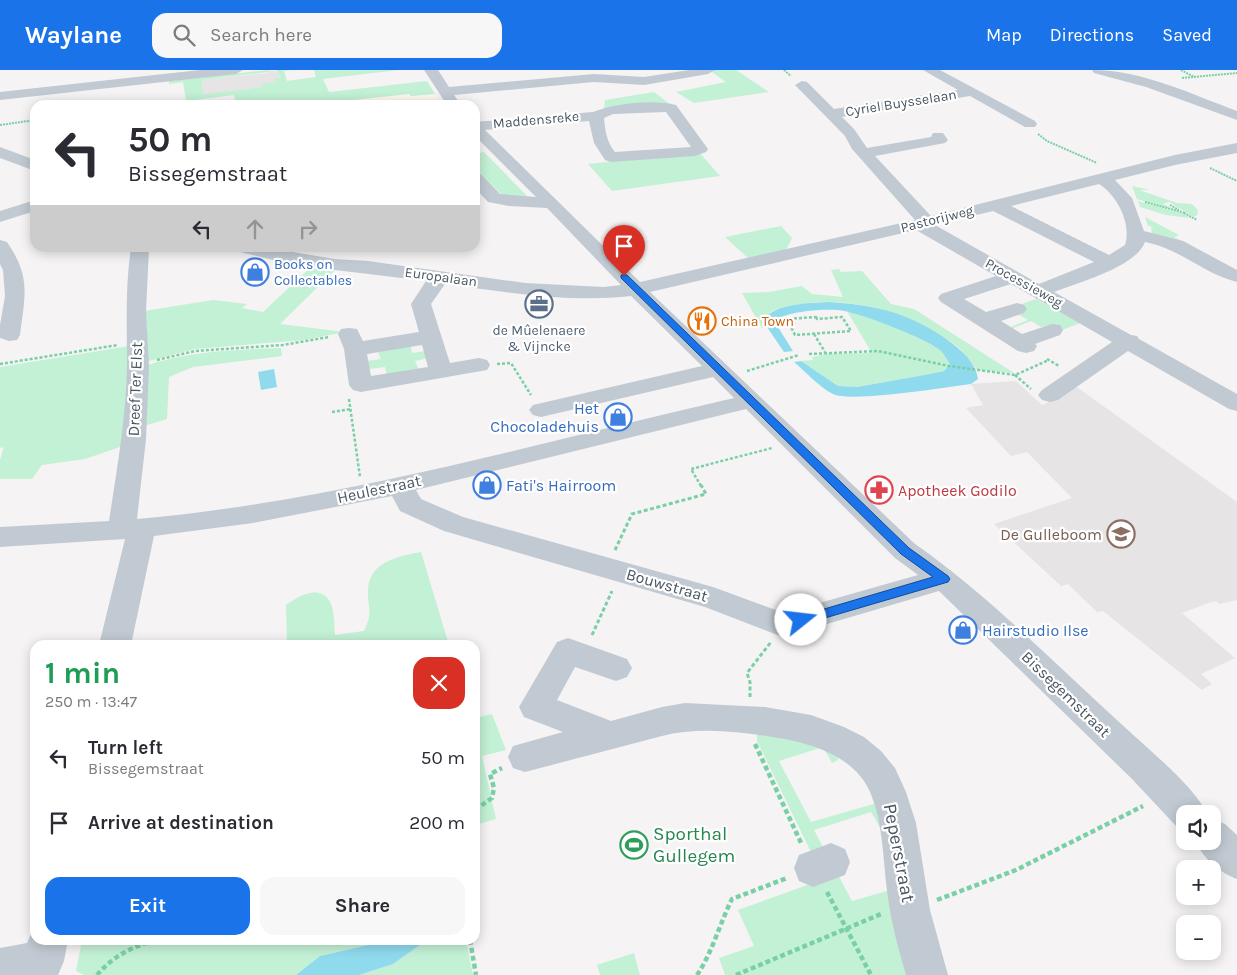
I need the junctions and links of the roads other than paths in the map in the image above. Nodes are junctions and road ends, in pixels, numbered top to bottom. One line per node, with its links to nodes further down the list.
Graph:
1 (236, 70): 6 (street)
2 (431, 70): 10 (street)
3 (708, 70): 10 (street)
4 (930, 70): 8 (street, Cyriel Buysselaan)
5 (1099, 70): 13 (street)
6 (154, 75): 9 (street)
7 (802, 85): 11 (street, Cyriel Buysselaan)
8 (972, 92): 11 (street, Cyriel Buysselaan); 14 (street, Cyriel Buysselaan)
9 (0, 96)
10 (447, 98)
11 (830, 114): 17 (street, Cyriel Buysselaan)
12 (596, 116): 12 (street, Maddensreke); 15 (street, Maddensreke)
13 (1237, 116)
14 (1030, 124)
15 (480, 127)
16 (480, 132): 19 (street, Bissegemstraat)
17 (851, 135): 23 (street, Processieweg)
18 (938, 136): 23 (street)
19 (493, 146): 21 (street); 27 (street, Bissegemstraat)
20 (1237, 148): 25 (street, Pastorijweg)
21 (480, 149)
22 (0, 152): 24 (street)
23 (865, 153): 31 (street, Processieweg)
24 (30, 164)
25 (1101, 178): 28 (street, Pastorijweg); 32 (street)
26 (480, 183): 27 (street)
27 (551, 203): 40 (street, Bissegemstraat)
28 (996, 205): 31 (street, Pastorijweg); 36 (street)
29 (30, 207): 30 (street)
30 (0, 217)
31 (923, 223): 39 (street, Processieweg); 40 (street, Pastorijweg)
32 (1137, 235): 36 (street); 37 (street)
33 (0, 246): 45 (street)
34 (140, 252): 56 (street, Dreef Ter Elst)
35 (265, 252): 38 (street, Europalaan)
36 (1108, 262): 41 (street)
37 (1237, 276)
38 (438, 277): 40 (street, Europalaan); 46 (street)
39 (1012, 277): 41 (street, Processieweg); 43 (street)
40 (636, 289): 50 (street, Bissegemstraat)
41 (1038, 291): 47 (street, Processieweg)
42 (1016, 309): 43 (street)
43 (984, 320): 44 (street)
44 (1052, 330)
45 (9, 335)
46 (430, 337): 49 (street); 49 (street)
47 (1129, 341): 51 (street); 53 (street, Processieweg)
48 (479, 365): 49 (street)
49 (441, 371)
50 (724, 373): 52 (street, Bissegemstraat); 54 (street)
51 (1050, 395)
52 (752, 401): 54 (street, Heulestraat); 58 (street, Bissegemstraat)
53 (1237, 404)
54 (580, 443): 55 (street, Heulestraat)
55 (402, 485): 56 (street, Heulestraat); 58 (street, Bouwstraat)
56 (132, 529): 57 (street, Heulestraat); 59 (street, Dreef Ter Elst)
57 (0, 537)
58 (944, 579): 63 (street, Bissegemstraat)
59 (116, 640)
60 (616, 668): 61 (street)
61 (609, 736): 62 (street, Peperstraat); 66 (street, Peperstraat)
62 (526, 757)
63 (1180, 805)
64 (47, 945): 65 (street)
65 (5, 971)
66 (927, 975)

